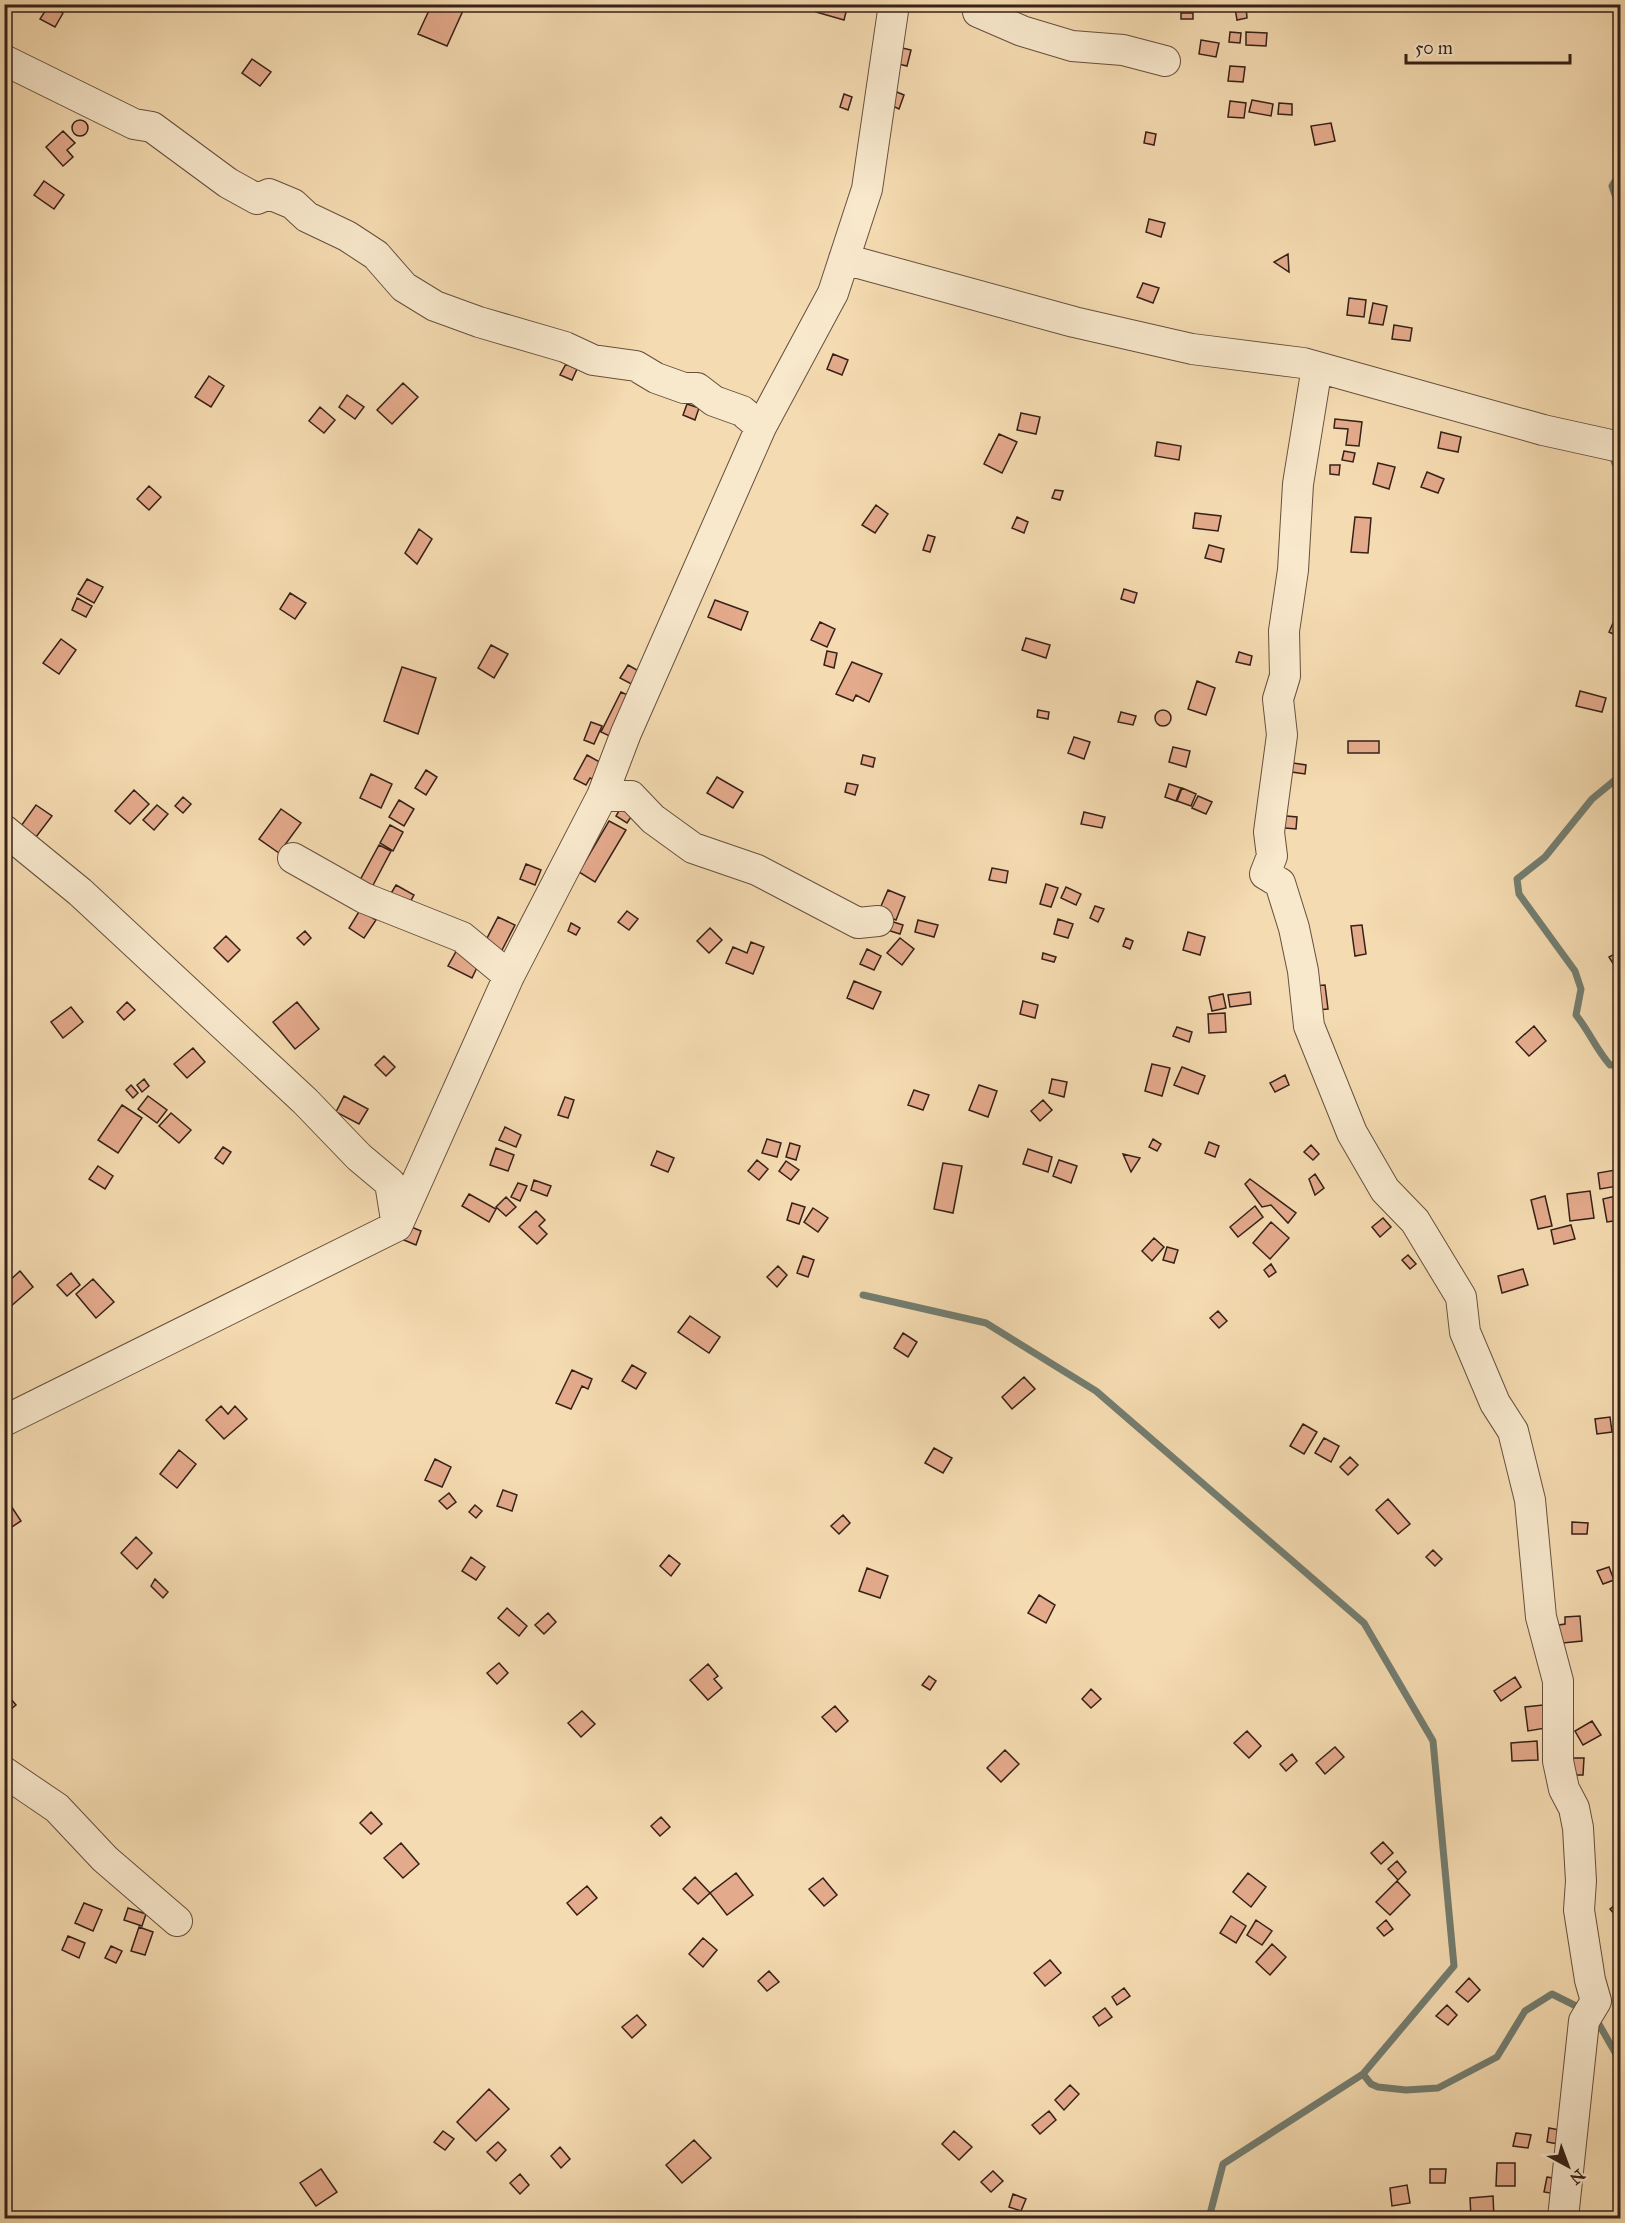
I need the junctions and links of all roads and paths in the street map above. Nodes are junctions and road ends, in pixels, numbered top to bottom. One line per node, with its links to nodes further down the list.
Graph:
1 (894, 4): 5 (street)
2 (978, 12): 4 (street)
3 (4, 60): 7 (street)
4 (1165, 61)
5 (844, 259): 6 (street); 7 (street)
6 (1317, 367): 8 (street); 18 (street)
7 (761, 427): 9 (street)
8 (1620, 447)
9 (602, 796): 12 (street); 13 (street)
10 (4, 830): 14 (street)
11 (293, 858): 13 (street)
12 (878, 921)
13 (509, 976): 14 (street)
14 (398, 1226): 15 (street)
15 (4, 1420)
16 (4, 1772): 17 (street)
17 (177, 1921)
18 (1563, 2218)

